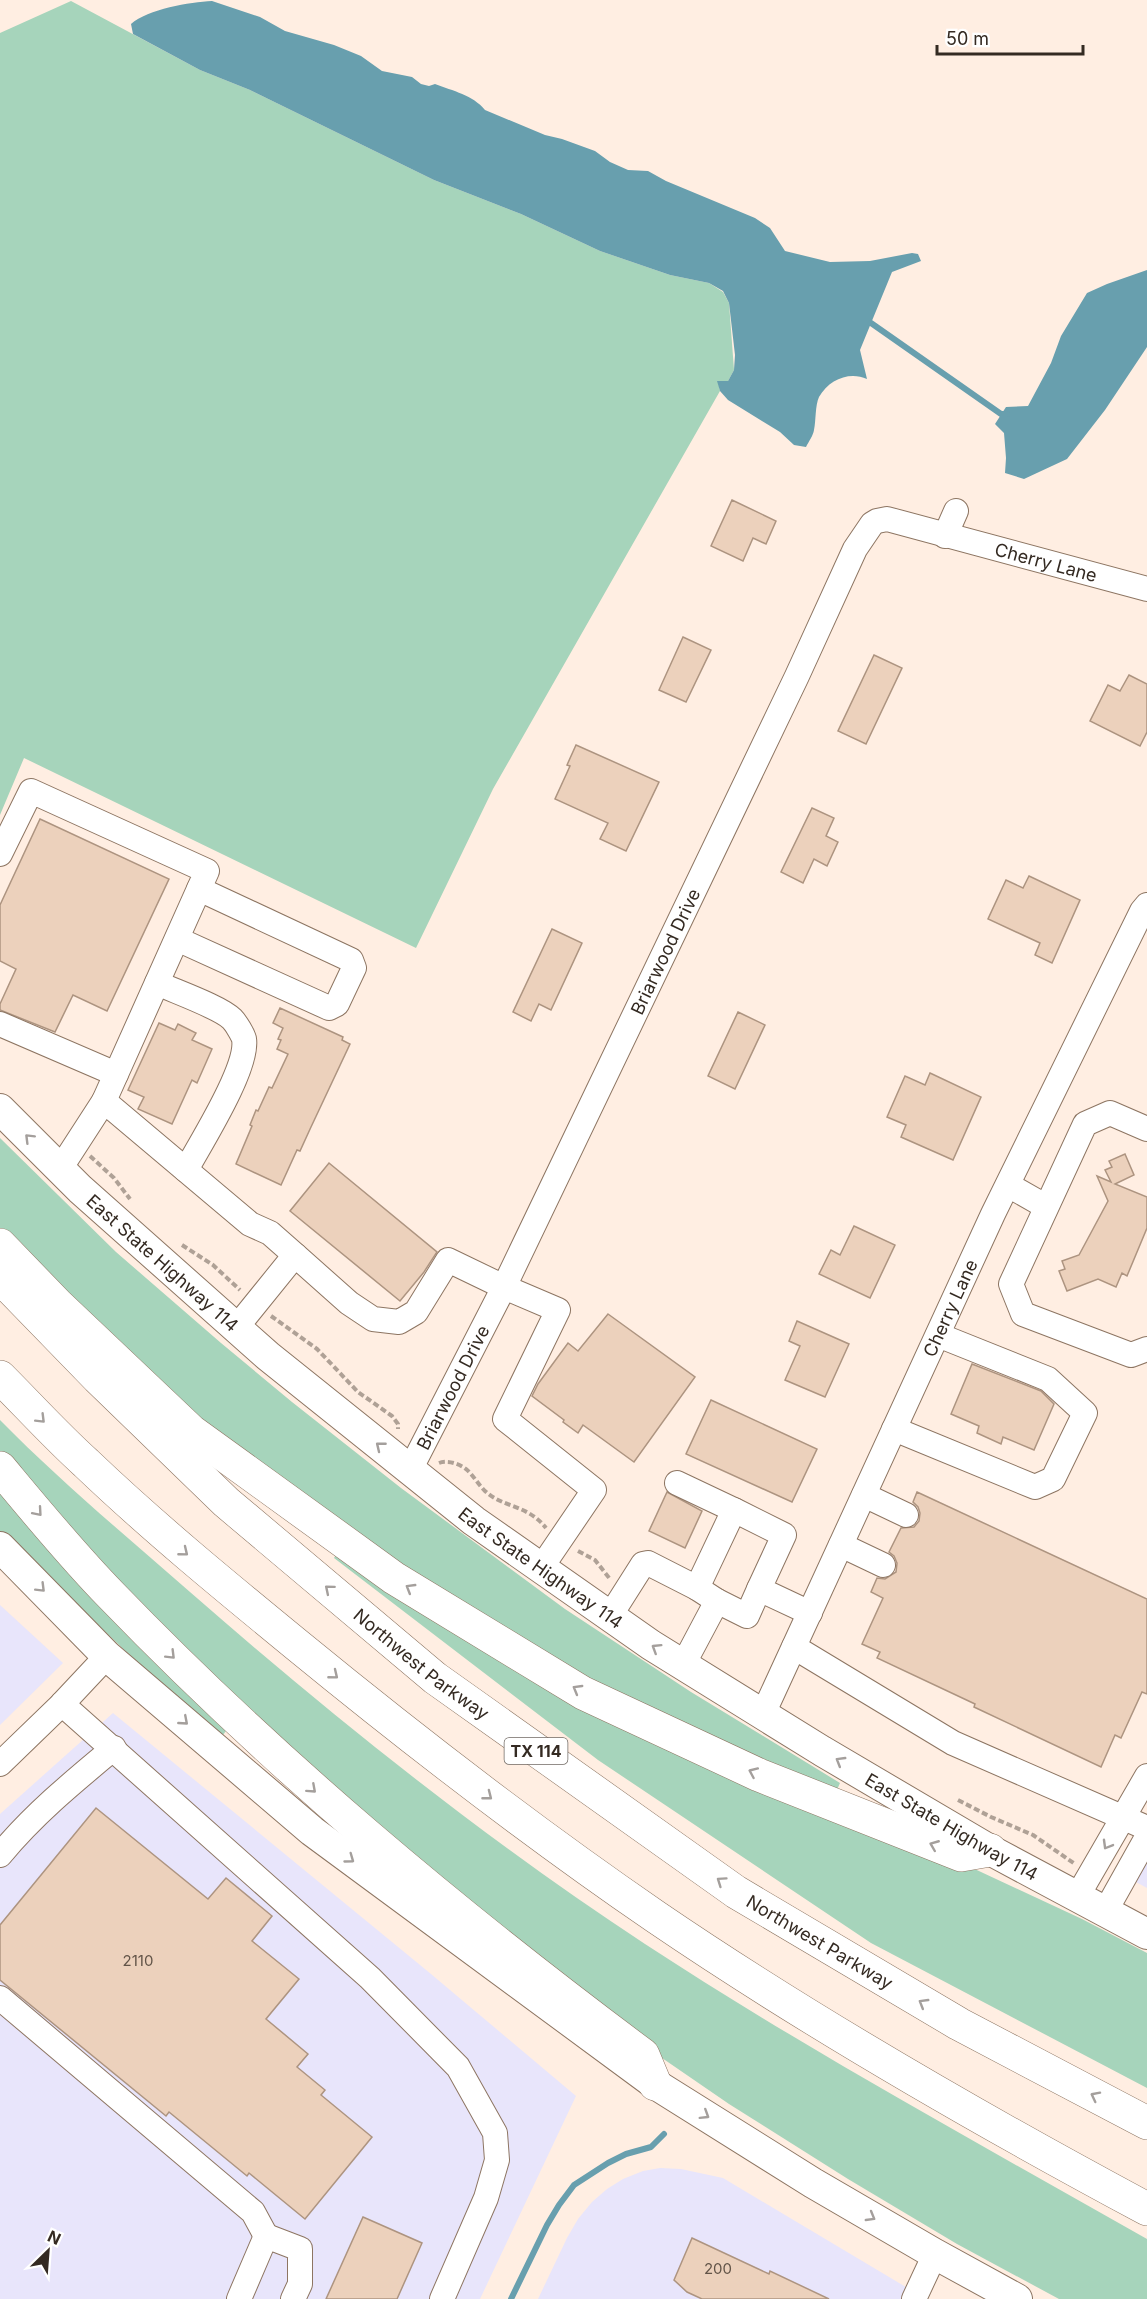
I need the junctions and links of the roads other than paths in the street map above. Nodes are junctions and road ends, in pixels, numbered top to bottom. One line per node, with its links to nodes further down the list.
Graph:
1 (956, 511): 2 (street)
2 (945, 536): 3 (street, Cherry Lane); 21 (street, Briarwood Drive)
3 (1147, 589)
4 (0, 855): 5 (street)
5 (199, 889): 7 (street); 7 (street)
6 (1147, 905): 16 (street, Cherry Lane)
7 (177, 939): 8 (street)
8 (157, 983): 10 (street); 15 (street)
9 (0, 1024): 10 (street)
10 (116, 1074): 11 (street)
11 (104, 1101): 14 (street); 15 (street)
12 (0, 1109): 14 (main road, East State Highway 114, one-way to 12)
13 (1147, 1129): 17 (street)
14 (60, 1169): 22 (main road, East State Highway 114)
15 (186, 1170): 19 (street)
16 (1008, 1185): 17 (street); 23 (street, Cherry Lane)
17 (1045, 1206): 24 (street)
18 (0, 1245): 53 (highway, one-way to 18)
19 (294, 1255): 21 (street); 22 (street)
20 (0, 1277): 60 (highway, Northwest Parkway / TX 114, one-way to 20)
21 (504, 1287): 27 (street, Briarwood Drive); 36 (street)
22 (236, 1328): 27 (main road, East State Highway 114, one-way to 22)
23 (938, 1335): 26 (street, Cherry Lane); 26 (street)
24 (1147, 1349)
25 (0, 1377): 61 (highway, one-way to 61)
26 (894, 1429): 30 (street, Cherry Lane)
27 (414, 1461): 36 (main road, East State Highway 114)
28 (0, 1468): 59 (highway, one-way to 59)
29 (677, 1483): 31 (street)
30 (864, 1495): 32 (street); 33 (street, Cherry Lane)
31 (734, 1510): 37 (street); 38 (street)
32 (906, 1515)
33 (841, 1545): 35 (street); 40 (street, Cherry Lane)
34 (0, 1546): 43 (main road, one-way to 43)
35 (883, 1565)
36 (541, 1568): 41 (main road, East State Highway 114)
37 (698, 1588): 39 (street); 41 (street)
38 (759, 1588): 39 (street); 40 (street)
39 (717, 1601): 44 (street)
40 (810, 1613): 42 (street, Cherry Lane)
41 (610, 1616): 44 (main road, East State Highway 114, one-way to 41)
42 (794, 1647): 46 (street, Cherry Lane); 50 (street)
43 (107, 1656): 45 (street); 59 (main road, one-way to 59)
44 (682, 1665): 46 (main road, East State Highway 114)
45 (62, 1704): 47 (street); 48 (street)
46 (763, 1714): 53 (main road, East State Highway 114, one-way to 46)
47 (114, 1748): 54 (street); 66 (street)
48 (0, 1764)
49 (1147, 1776): 50 (street)
50 (1123, 1817): 51 (street); 55 (street, one-way to 55)
51 (1147, 1828)
52 (1147, 1837): 56 (street)
53 (990, 1850): 55 (main road, East State Highway 114)
54 (0, 1854)
55 (1084, 1885): 56 (main road, East State Highway 114)
56 (1105, 1912): 57 (main road, East State Highway 114)
57 (1147, 1935)
58 (0, 1998): 62 (street)
59 (655, 2084): 63 (main road, one-way to 63)
60 (1147, 2122)
61 (1147, 2209)
62 (266, 2236): 64 (street); 65 (street)
63 (935, 2254): 67 (street); 68 (main road)
64 (239, 2299)
65 (293, 2299)
66 (442, 2299)
67 (914, 2299)
68 (1017, 2299)

